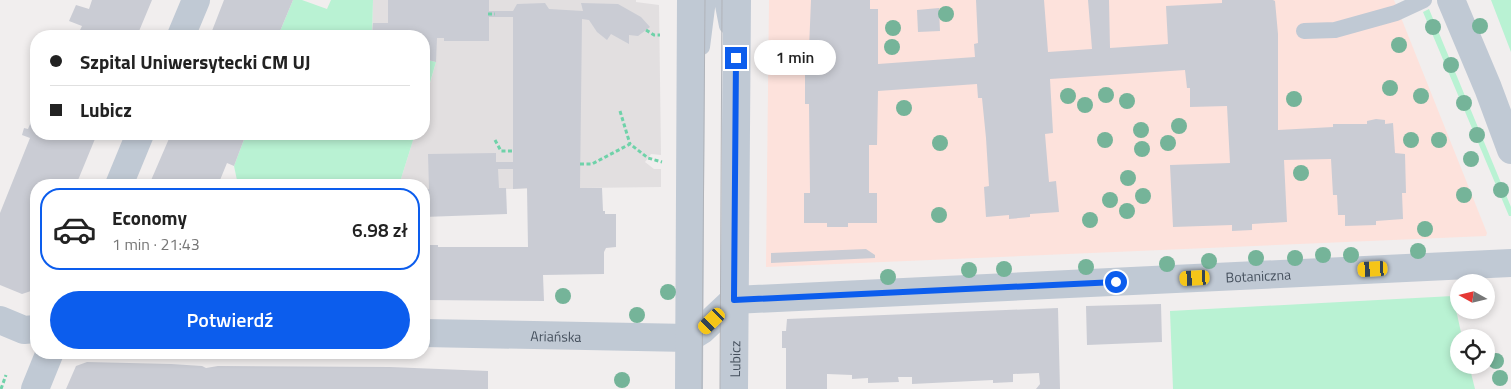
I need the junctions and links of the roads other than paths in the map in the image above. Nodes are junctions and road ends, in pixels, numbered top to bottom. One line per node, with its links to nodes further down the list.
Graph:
1 (196, 0): 8 (street)
2 (691, 0): 12 (street)
3 (708, 0): 12 (lane)
4 (722, 0): 10 (lane)
5 (736, 0): 10 (street, Lubicz)
6 (1424, 0): 9 (lane)
7 (1451, 0): 13 (street)
8 (184, 30)
9 (1304, 31)
10 (735, 78): 16 (street, Lubicz)
11 (138, 140): 14 (street)
12 (690, 142): 20 (street)
13 (1511, 150)
14 (121, 179)
15 (1511, 263): 16 (street, Botaniczna)
16 (734, 300): 20 (street); 24 (street, Lubicz)
17 (0, 320): 18 (street)
18 (30, 330)
19 (430, 333): 20 (street, Ariańska)
20 (689, 338): 23 (street)
21 (47, 359): 22 (street)
22 (35, 389)
23 (689, 389)
24 (734, 389)

